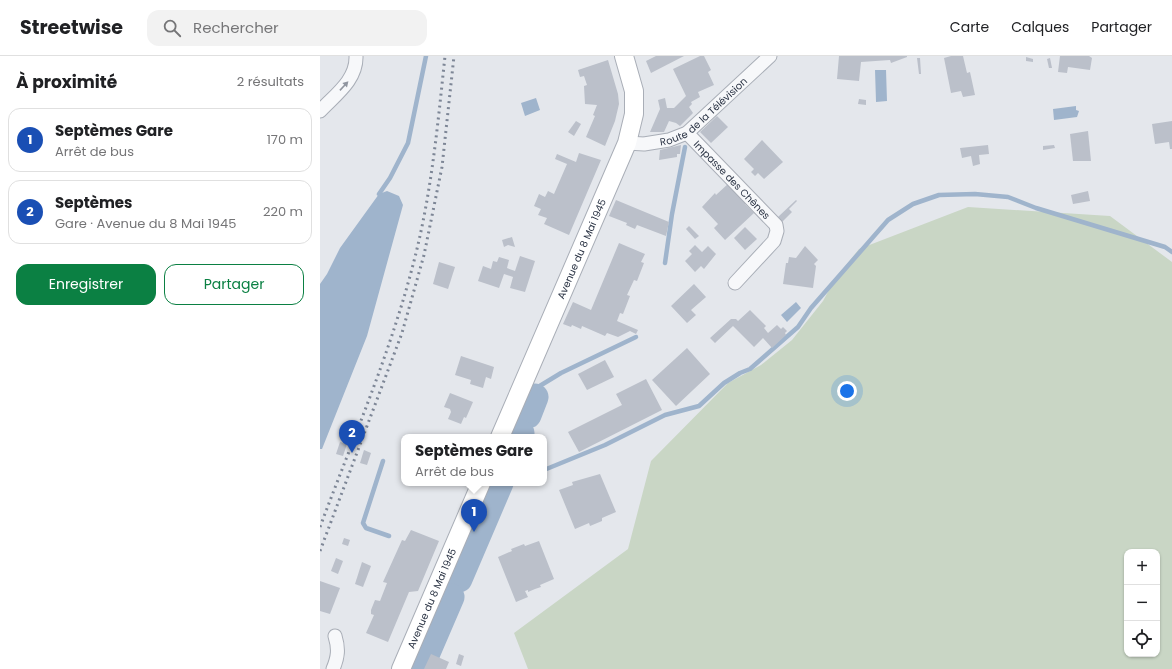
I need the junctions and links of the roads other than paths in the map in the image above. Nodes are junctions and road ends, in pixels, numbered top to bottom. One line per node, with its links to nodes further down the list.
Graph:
1 (356, 56): 4 (street, one-way to 1)
2 (624, 56): 6 (main road, Avenue du 8 Mai 1945)
3 (770, 56): 5 (street, Route de la Télévision)
4 (320, 111)
5 (688, 133): 6 (street, Route de la Télévision); 7 (street, Impasse des Chênes)
6 (627, 143): 8 (main road, Avenue du 8 Mai 1945)
7 (735, 283)
8 (501, 434)
9 (480, 486): 12 (main road, Avenue du 8 Mai 1945)
10 (335, 636): 11 (street)
11 (333, 669)
12 (401, 669)

